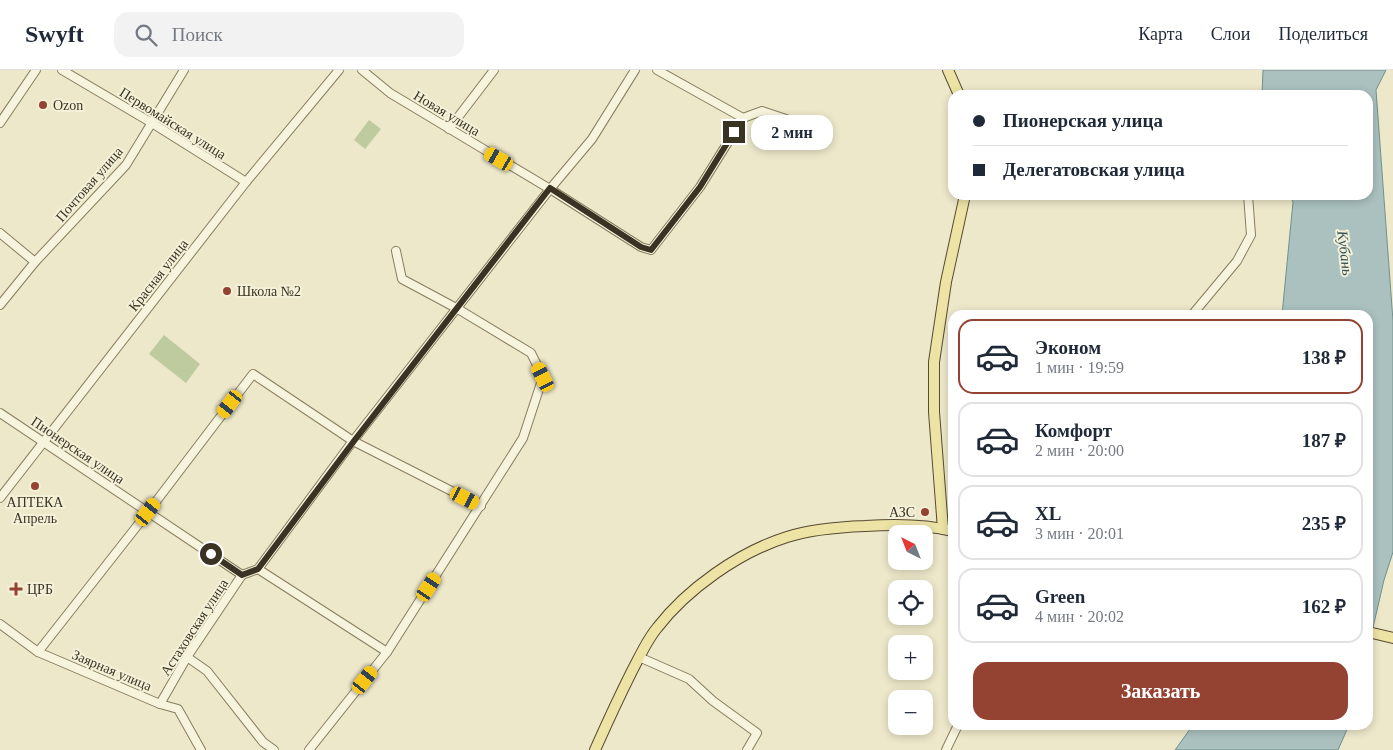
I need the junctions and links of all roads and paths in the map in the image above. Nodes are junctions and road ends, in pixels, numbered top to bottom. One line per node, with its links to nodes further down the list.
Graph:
1 (36, 70): 12 (street)
2 (62, 70): 13 (street, Первомайская улица)
3 (184, 70): 13 (street, Почтовая улица)
4 (339, 70): 16 (street, Красная улица)
5 (362, 70): 15 (street, Новая улица)
6 (494, 70): 15 (street)
7 (635, 70): 17 (street)
8 (657, 70): 11 (street)
9 (948, 70): 10 (main road)
10 (957, 90)
11 (743, 118): 14 (street); 17 (street, Новая улица)
12 (0, 123)
13 (152, 123): 16 (street, Первомайская улица); 22 (street, Почтовая улица)
14 (813, 128)
15 (448, 129): 17 (street, Новая улица)
16 (246, 182): 28 (street, Красная улица)
17 (550, 188): 24 (street)
18 (964, 200): 32 (main road)
19 (1248, 200): 25 (street)
20 (0, 233): 22 (street)
21 (396, 251): 24 (street)
22 (35, 262): 23 (street, Почтовая улица)
23 (0, 305)
24 (458, 309): 27 (street); 30 (street)
25 (1196, 310)
26 (0, 413): 28 (street, Пионерская улица)
27 (354, 441): 30 (street); 31 (street); 33 (street)
28 (44, 443): 29 (street, Красная улица); 31 (street, Пионерская улица)
29 (0, 498)
30 (481, 506): 39 (street)
31 (148, 512): 34 (street, Пионерская улица); 38 (street)
32 (948, 530): 41 (main road)
33 (258, 569): 34 (street, Астаховская улица); 39 (street)
34 (242, 575): 40 (street, Астаховская улица)
35 (0, 624): 38 (street, Заярная улица)
36 (1373, 633): 37 (main road)
37 (1392, 638)
38 (38, 652): 42 (street, Заярная улица)
39 (388, 652): 46 (street)
40 (187, 657): 42 (street, Астаховская улица); 45 (street)
41 (640, 657): 47 (main road); 48 (street)
42 (160, 704): 44 (street, Заярная улица)
43 (956, 730): 49 (street)
44 (201, 750)
45 (274, 750)
46 (309, 750)
47 (595, 750)
48 (747, 750)
49 (946, 750)

